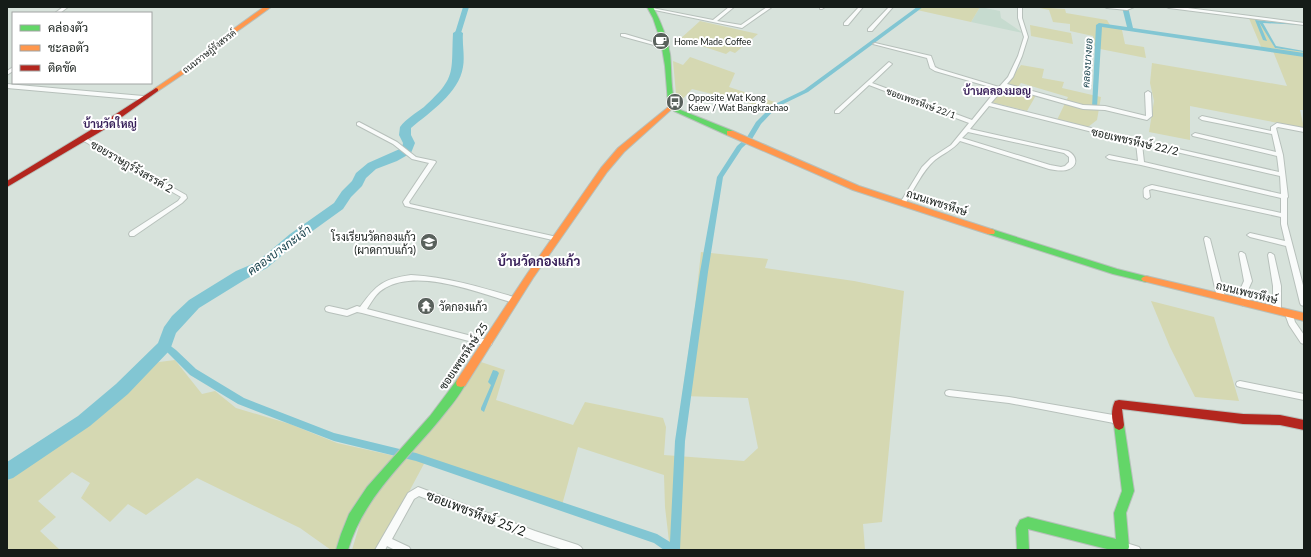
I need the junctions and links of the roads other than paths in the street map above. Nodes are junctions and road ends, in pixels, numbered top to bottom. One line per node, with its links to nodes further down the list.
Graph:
1 (268, 7): 23 (street, ถนนราษฎ์รังสรรค์)
2 (732, 7): 11 (street)
3 (770, 7): 11 (street)
4 (861, 7): 12 (street)
5 (891, 7): 14 (street)
6 (1020, 7): 21 (street)
7 (1107, 7): 10 (street)
8 (1169, 7): 13 (street)
9 (651, 8): 11 (street); 17 (street)
10 (1129, 8)
11 (714, 21)
12 (846, 24)
13 (1304, 24)
14 (870, 30)
15 (624, 36): 17 (street)
16 (875, 44): 21 (street)
17 (667, 47): 25 (street)
18 (889, 64): 19 (street, ซอยเพชรหึงษ์ 22/1)
19 (870, 84): 26 (street, ซอยเพชรหึงษ์ 22/1); 28 (street, ซอยเพชรหึงษ์ 22/1)
20 (7, 86): 23 (street)
21 (1003, 87): 22 (street); 24 (street)
22 (1148, 94)
23 (143, 98): 34 (street, ถนนราษฎ์รังสรรค์)
24 (988, 104): 28 (street); 36 (street, ซอยเพชรหึงษ์ 22/2)
25 (672, 106): 44 (street, ถนนเพชรหึงษ์); 48 (street, ซอยเพชรหึงษ์ 25)
26 (837, 112)
27 (1202, 118): 32 (street)
28 (973, 122): 30 (street)
29 (359, 124): 48 (street)
30 (966, 130): 35 (street); 35 (street)
31 (1304, 130): 32 (street)
32 (1274, 133): 37 (street)
33 (1195, 135): 37 (street)
34 (84, 139): 41 (street, ถนนราษฎ์รังสรรค์); 46 (street, ซอยราษฎร์รังสรรค์ 2)
35 (959, 139): 44 (street)
36 (1139, 142): 39 (street); 40 (street, ซอยเพชรหึงษ์ 22/2)
37 (1280, 155): 40 (street)
38 (1109, 157): 39 (street)
39 (1141, 163): 43 (street)
40 (1282, 175): 43 (street)
41 (7, 184)
42 (1147, 197): 45 (street)
43 (1285, 197): 45 (street)
44 (903, 203): 53 (street, ถนนเพชรหึงษ์)
45 (1284, 216): 50 (street)
46 (132, 234)
47 (1250, 235): 50 (street)
48 (557, 239): 54 (street, ซอยเพชรหึงษ์ 25)
49 (1206, 239): 53 (street)
50 (1289, 244): 55 (street)
51 (1242, 254): 56 (street)
52 (1271, 255): 59 (street)
53 (1221, 297): 56 (street, ถนนเพชรหึงษ์)
54 (514, 300): 58 (street); 63 (street, ซอยเพชรหึงษ์ 25)
55 (1304, 303)
56 (1246, 304): 59 (street, ถนนเพชรหึงษ์)
57 (329, 309): 58 (street)
58 (362, 310): 63 (street)
59 (1277, 311): 60 (street, ถนนเพชรหึงษ์)
60 (1289, 314): 61 (street, ถนนเพชรหึงษ์); 62 (street)
61 (1304, 317)
62 (1304, 341)
63 (488, 343): 72 (street, ซอยเพชรหึงษ์ 25)
64 (1240, 384): 66 (street)
65 (949, 393): 67 (street)
66 (1304, 397)
67 (1119, 420): 68 (street); 71 (street)
68 (1304, 426)
69 (386, 541): 70 (street, ซอยเพชรหึงษ์ 25/2); 73 (street, ซอยเพชรหึงษ์ 25/2); 74 (street)
70 (555, 547): 75 (street, ซอยเพชรหึงษ์ 25/2)
71 (1123, 547): 76 (street); 77 (street)
72 (342, 550)
73 (380, 550)
74 (406, 550)
75 (578, 550)
76 (1023, 550)
77 (1136, 550)

